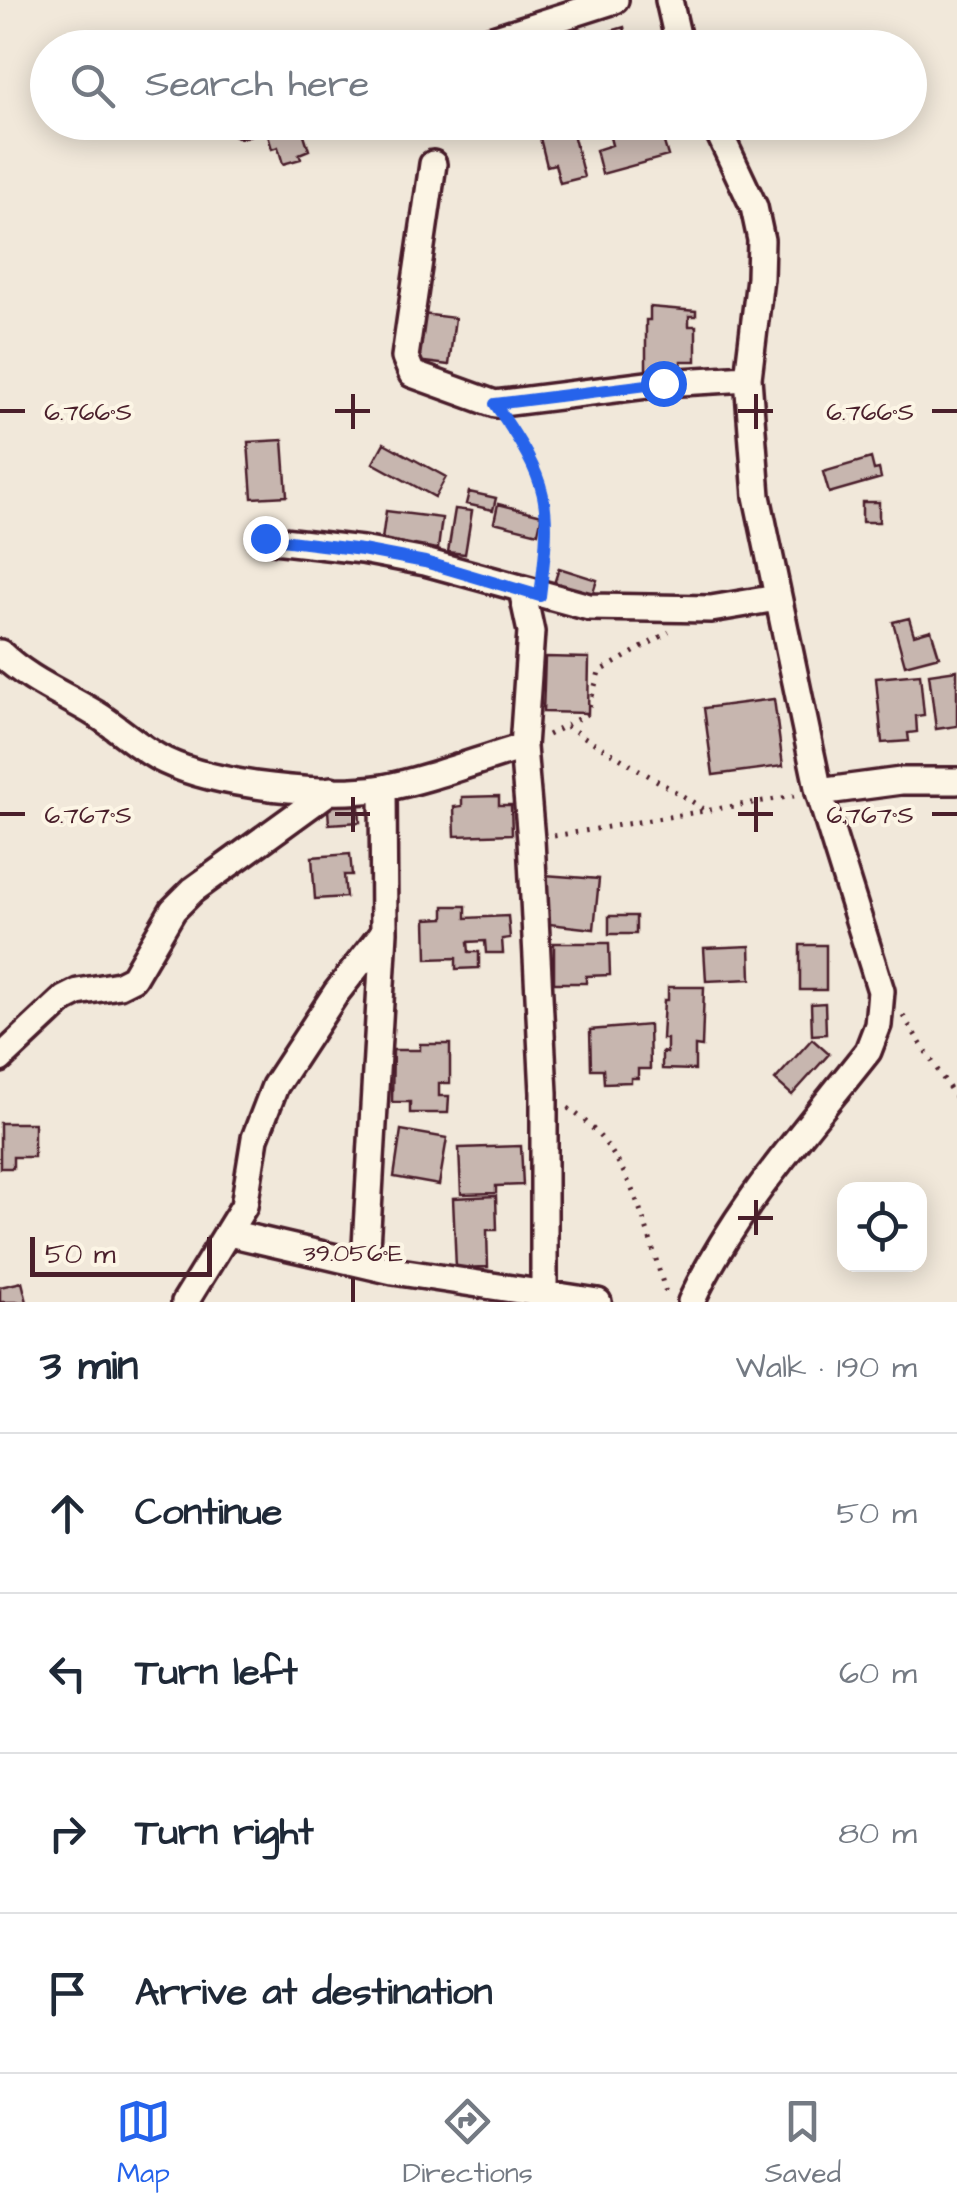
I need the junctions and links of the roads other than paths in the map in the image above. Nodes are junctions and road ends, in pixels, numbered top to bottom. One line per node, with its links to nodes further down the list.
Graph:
1 (615, 0): 3 (street)
2 (669, 0): 4 (street)
3 (521, 30)
4 (676, 30)
5 (722, 140): 7 (street)
6 (433, 164): 7 (street)
7 (748, 378): 10 (street)
8 (265, 538): 9 (street)
9 (531, 593): 10 (street); 12 (street)
10 (777, 598): 16 (street)
11 (0, 652): 15 (street)
12 (522, 747): 14 (street); 21 (street)
13 (957, 780): 16 (street)
14 (383, 788): 15 (street); 17 (street)
15 (332, 790): 18 (street)
16 (819, 792): 24 (street)
17 (384, 932): 19 (street); 20 (street)
18 (0, 1059)
19 (230, 1233): 20 (street); 22 (street)
20 (365, 1264): 21 (street)
21 (544, 1296): 23 (street)
22 (185, 1302)
23 (598, 1302)
24 (691, 1302)

